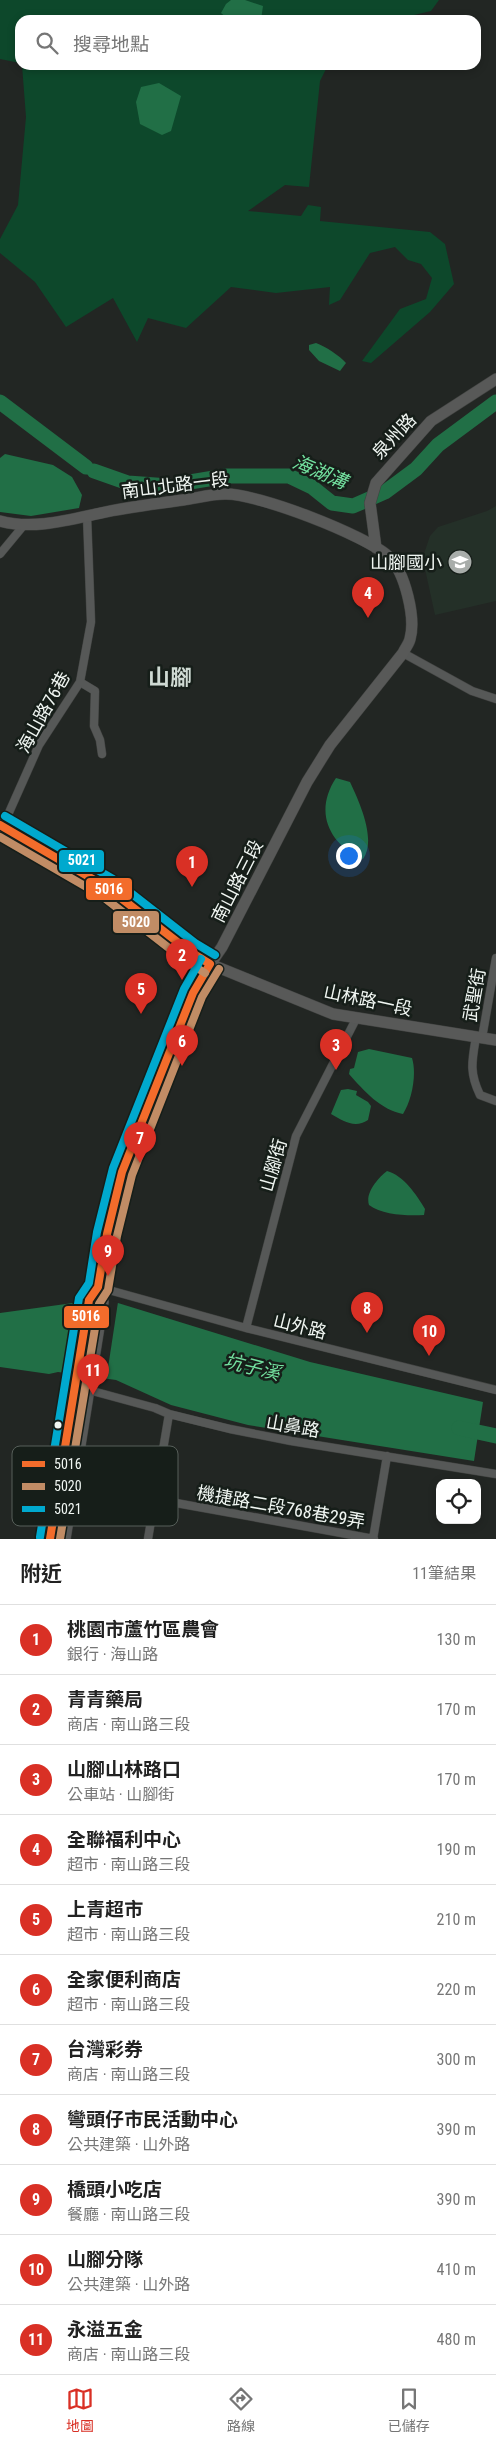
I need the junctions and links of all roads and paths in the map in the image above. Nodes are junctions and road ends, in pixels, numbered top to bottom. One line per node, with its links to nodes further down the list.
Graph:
1 (496, 379): 5 (street, 泉州路)
2 (87, 516): 4 (street, 南山北路一段); 5 (street, 南山北路一段); 8 (street, 海山路76巷)
3 (0, 521): 4 (street, 南山北路一段)
4 (24, 525): 6 (street)
5 (376, 548): 7 (street, 南山路三段)
6 (0, 554)
7 (403, 653): 9 (street); 13 (street, 南山路三段)
8 (80, 682): 10 (street); 11 (street, 海山路76巷)
9 (496, 699)
10 (102, 754)
11 (1, 826): 13 (street, 山林路一段)
12 (496, 958): 15 (street, 武聖街)
13 (210, 964): 14 (street, 山林路一段); 18 (street, 南山路三段)
14 (356, 1019): 15 (street, 山林路一段); 19 (street, 山腳街)
15 (479, 1037): 16 (street, 山林路一段); 17 (street, 武聖街)
16 (496, 1040)
17 (496, 1101)
18 (98, 1287): 19 (street, 山外路); 20 (street, 南山路三段); 21 (street)
19 (246, 1328): 22 (street, 山外路)
20 (76, 1381): 21 (street, 山鼻路); 24 (street, 南山路三段)
21 (90, 1383): 23 (street, 山鼻路); 25 (street)
22 (496, 1390)
23 (169, 1414): 26 (street); 27 (street, 山鼻路)
24 (65, 1446)
25 (80, 1446)
26 (163, 1446)
27 (387, 1456): 28 (street, 山鼻路); 36 (street)
28 (496, 1474)
29 (178, 1503): 36 (street, 機捷路二段768巷29弄)
30 (52, 1526): 33 (street, 南山路三段)
31 (67, 1526): 34 (street)
32 (150, 1526): 35 (street)
33 (50, 1539)
34 (65, 1539)
35 (148, 1539)
36 (374, 1539)

